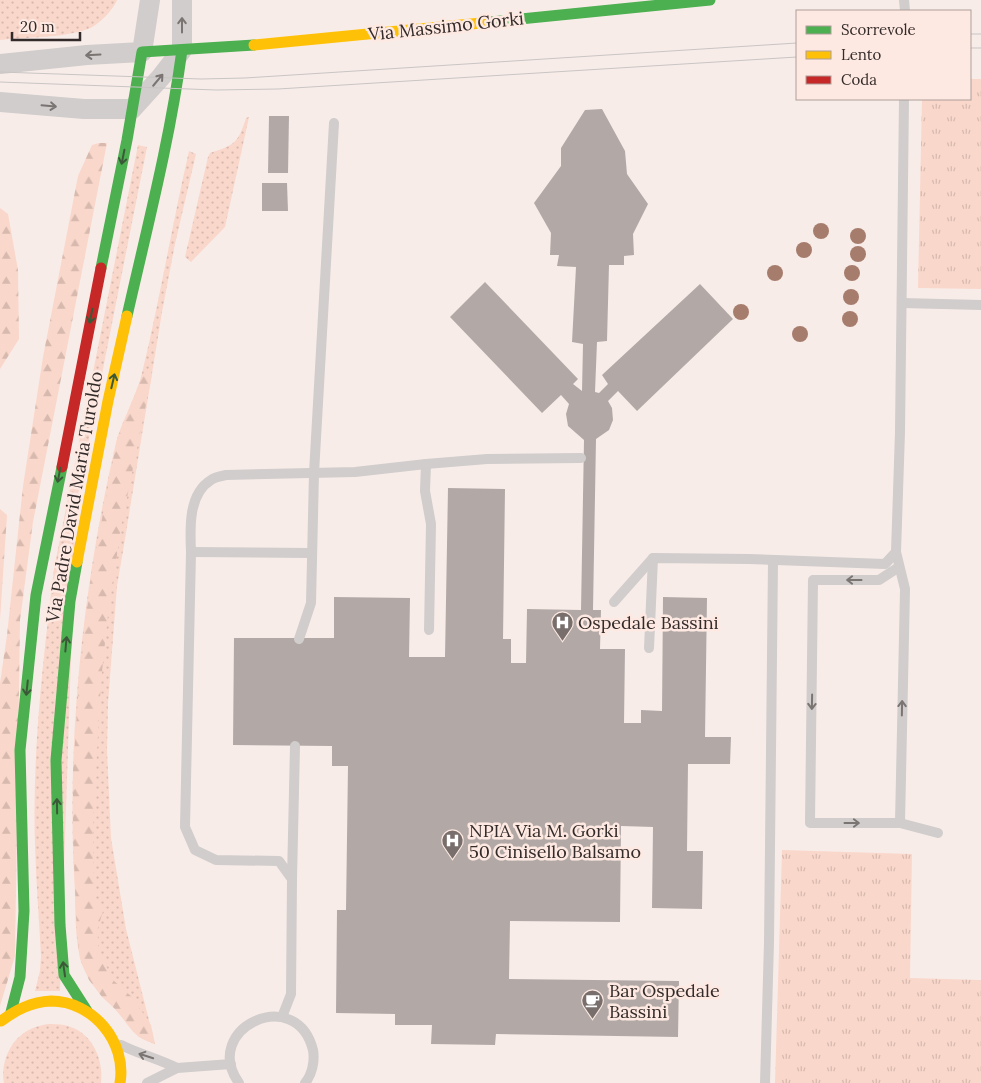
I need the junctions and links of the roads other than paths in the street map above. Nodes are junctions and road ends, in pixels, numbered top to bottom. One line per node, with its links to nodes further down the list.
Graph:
1 (150, 0): 5 (street)
2 (182, 0): 4 (street, one-way to 2)
3 (710, 0): 4 (street, Via Massimo Gorki)
4 (182, 50): 5 (street, Via Massimo Gorki); 9 (street, one-way to 4); 30 (street, Via Padre David Maria Turoldo, one-way to 4)
5 (142, 52): 6 (street, Via Massimo Gorki, one-way to 6); 9 (street, Via Padre David Maria Turoldo)
6 (0, 64)
7 (904, 100): 11 (lane)
8 (0, 102): 9 (street, one-way to 9)
9 (132, 109): 31 (street, Via Padre David Maria Turoldo, one-way to 31)
10 (334, 123): 15 (lane)
11 (902, 303): 12 (lane); 17 (lane)
12 (981, 305)
13 (581, 458): 14 (lane)
14 (426, 464): 15 (lane); 23 (lane)
15 (314, 474): 16 (lane); 18 (lane)
16 (190, 552): 18 (lane); 29 (lane)
17 (896, 552): 20 (lane); 21 (lane)
18 (311, 554): 24 (lane)
19 (654, 558): 20 (lane); 22 (lane); 25 (lane)
20 (773, 561): 41 (lane)
21 (898, 566): 27 (lane, one-way to 21); 27 (lane, one-way to 27)
22 (614, 602)
23 (429, 630)
24 (299, 639)
25 (649, 648)
26 (295, 746): 29 (lane)
27 (900, 823): 28 (lane)
28 (938, 834)
29 (292, 879): 32 (lane)
30 (87, 1011): 31 (street); 34 (street)
31 (11, 1012): 33 (street)
32 (282, 1017): 35 (lane); 40 (lane)
33 (0, 1022)
34 (115, 1042): 36 (lane, one-way to 34); 37 (street)
35 (231, 1064): 36 (lane); 39 (lane)
36 (178, 1068): 38 (lane)
37 (120, 1083)
38 (147, 1083)
39 (239, 1083)
40 (305, 1083)
41 (765, 1083)

